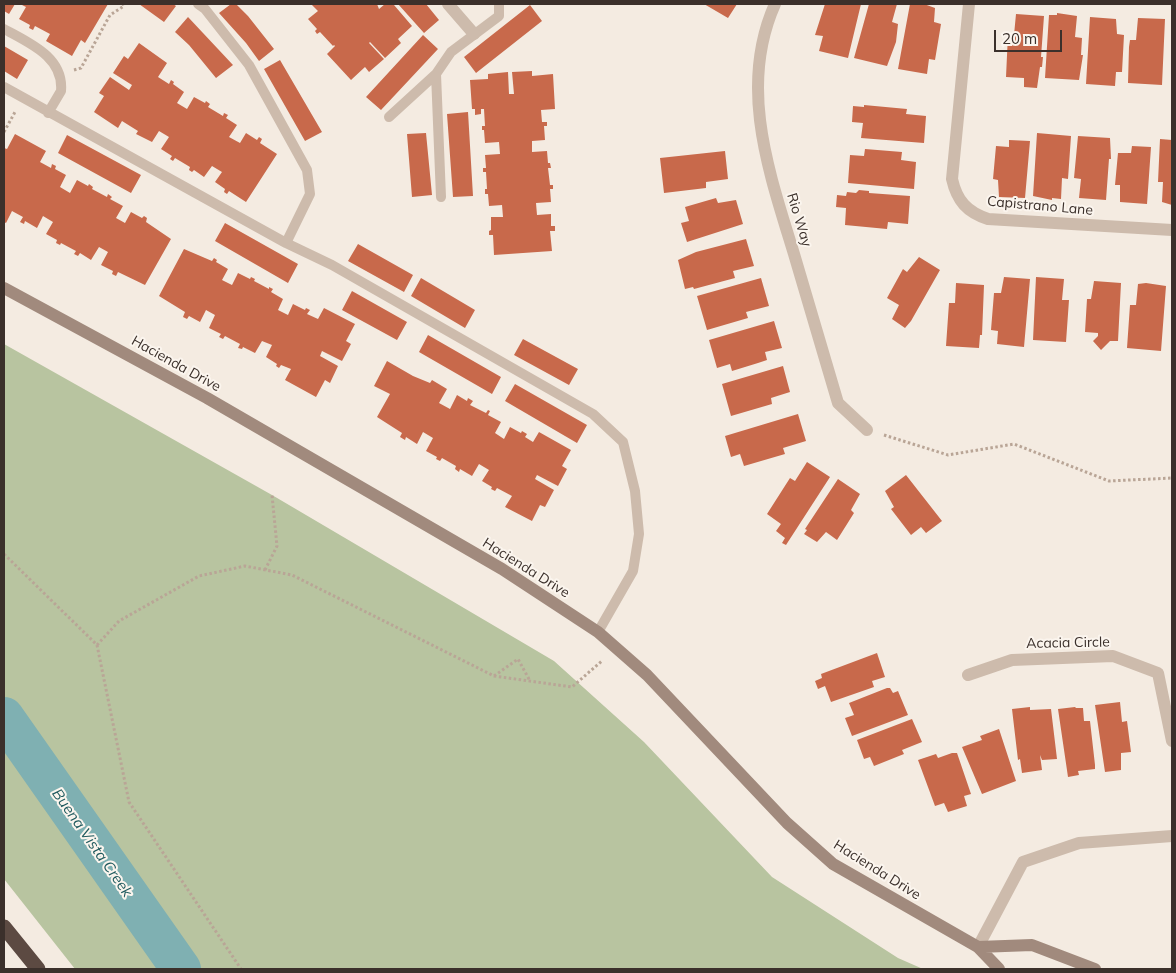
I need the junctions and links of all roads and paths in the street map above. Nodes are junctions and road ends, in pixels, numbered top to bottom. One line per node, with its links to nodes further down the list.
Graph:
1 (123, 4): 9 (path)
2 (198, 4): 18 (lane)
3 (448, 4): 8 (street)
4 (499, 4): 8 (lane)
5 (775, 4): 20 (street, Rio Way)
6 (969, 4): 17 (street, Capistrano Lane)
7 (4, 29): 9 (lane)
8 (474, 34): 10 (lane)
9 (59, 74): 13 (lane)
10 (436, 74): 14 (lane); 16 (lane)
11 (4, 87): 12 (lane)
12 (23, 98): 13 (lane); 15 (path)
13 (48, 113): 18 (lane)
14 (388, 117)
15 (4, 132)
16 (441, 197)
17 (1172, 230)
18 (286, 243): 25 (lane)
19 (4, 288): 25 (main road, Hacienda Drive)
20 (868, 430): 21 (path)
21 (1172, 478)
22 (272, 495): 24 (path)
23 (4, 554): 26 (path)
24 (265, 570): 26 (path); 29 (path)
25 (598, 632): 27 (main road, Hacienda Drive)
26 (98, 645): 36 (path)
27 (617, 648): 30 (path); 34 (main road, Hacienda Drive)
28 (968, 675): 31 (street, Acacia Circle)
29 (494, 676): 30 (path); 30 (path)
30 (530, 681)
31 (1172, 741)
32 (1172, 834): 34 (street)
33 (4, 927): 35 (highway)
34 (978, 947): 37 (main road, Hacienda Drive); 38 (main road)
35 (38, 969)
36 (240, 969)
37 (999, 969)
38 (1095, 969)

